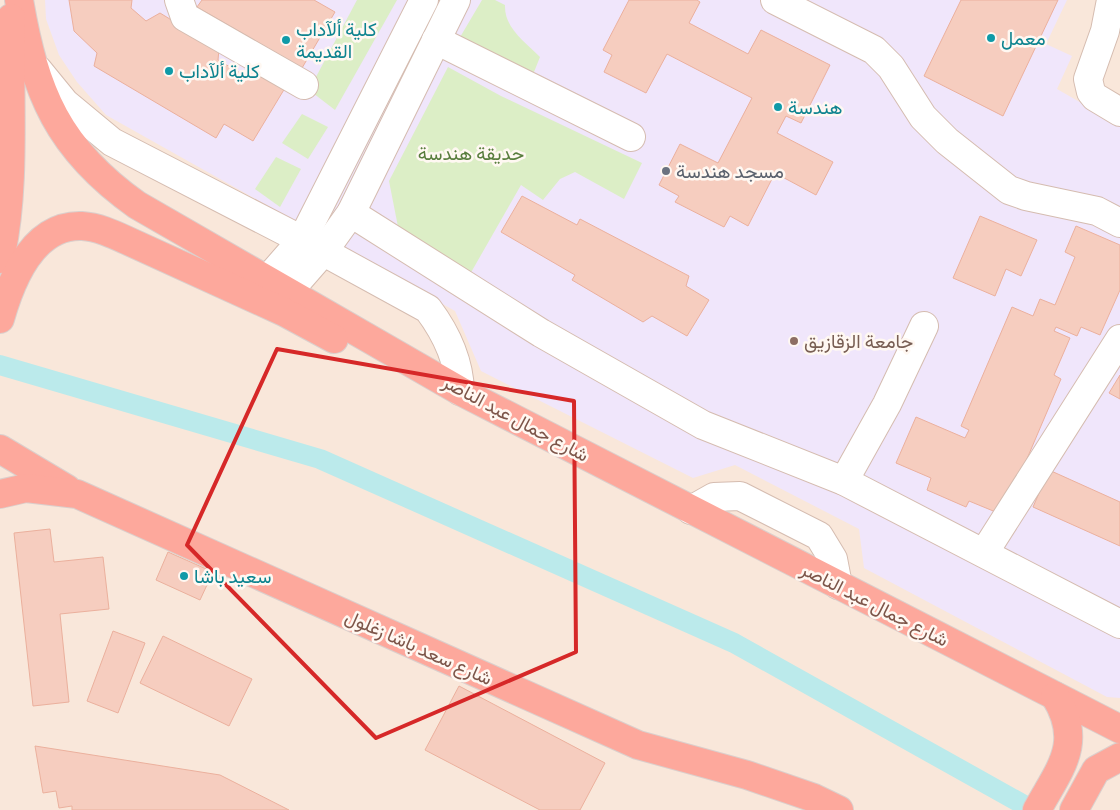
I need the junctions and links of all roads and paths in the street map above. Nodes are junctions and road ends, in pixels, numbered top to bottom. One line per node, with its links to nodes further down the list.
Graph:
1 (11, 0): 16 (highway)
2 (19, 0): 9 (highway, شارع جمال عبد الناصر)
3 (179, 0): 10 (street)
4 (424, 0): 15 (street)
5 (456, 0): 8 (street)
6 (776, 0): 14 (street)
7 (1111, 0): 11 (street)
8 (436, 40): 12 (street); 13 (street)
9 (29, 55): 15 (street); 17 (highway, شارع جمال عبد الناصر)
10 (304, 86)
11 (1120, 112)
12 (631, 137)
13 (351, 213): 15 (street); 24 (street)
14 (1120, 223)
15 (312, 246): 17 (street); 22 (street)
16 (0, 258)
17 (278, 286): 21 (highway, شارع جمال عبد الناصر)
18 (3, 308): 21 (highway)
19 (924, 326): 24 (street)
20 (1120, 339): 28 (street)
21 (404, 358): 22 (highway, شارع جمال عبد الناصر)
22 (460, 391): 27 (highway, شارع جمال عبد الناصر)
23 (0, 449): 26 (highway)
24 (844, 481): 28 (street)
25 (0, 494): 26 (highway, شارع سعد باشا زغلول)
26 (77, 494): 35 (highway, شارع سعد باشا زغلول)
27 (691, 510): 29 (highway, شارع جمال عبد الناصر); 29 (street)
28 (984, 554): 30 (street)
29 (838, 585): 31 (highway, شارع جمال عبد الناصر)
30 (1120, 624)
31 (1054, 696): 32 (highway, شارع جمال عبد الناصر); 36 (highway)
32 (1108, 717): 33 (highway, شارع جمال عبد الناصر)
33 (1120, 729)
34 (1120, 756): 37 (highway)
35 (839, 810)
36 (1037, 810)
37 (1074, 810)

